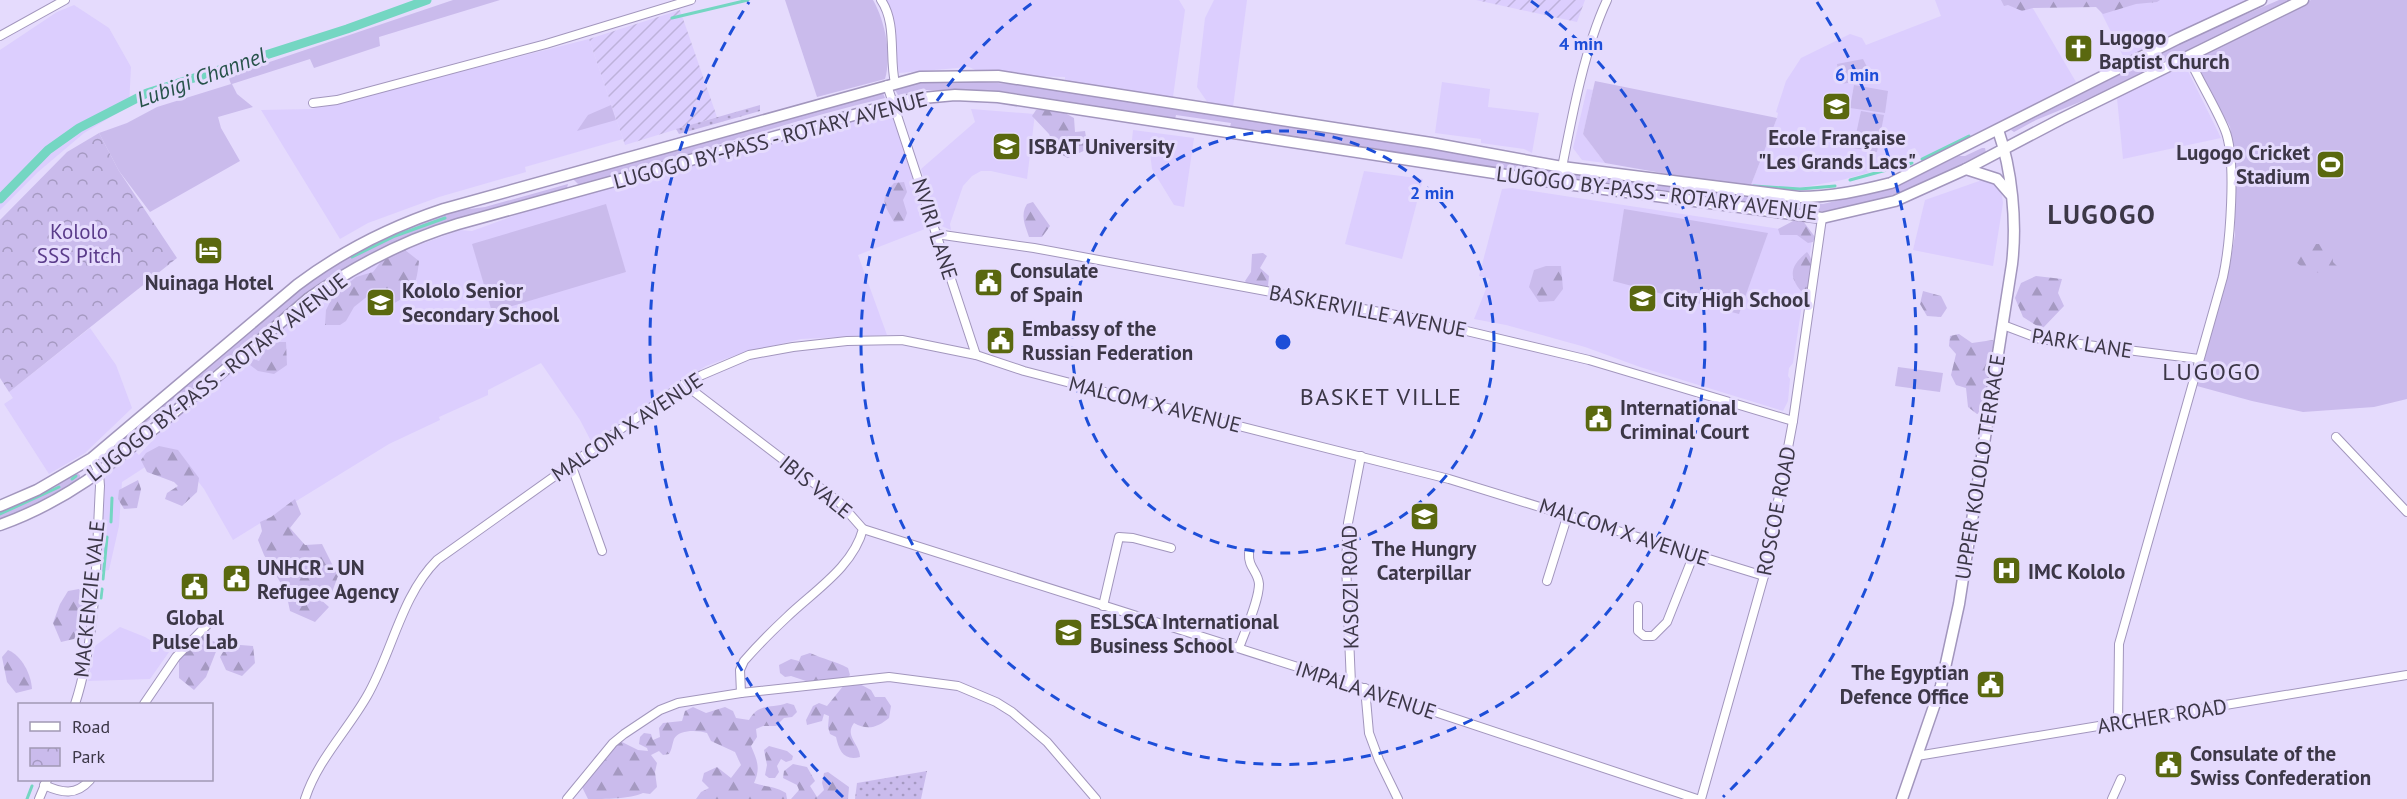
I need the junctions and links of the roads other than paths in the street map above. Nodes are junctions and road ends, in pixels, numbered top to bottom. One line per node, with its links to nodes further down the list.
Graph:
1 (65, 0): 7 (street)
2 (691, 0): 11 (street)
3 (881, 0): 9 (street, NVIRI LANE)
4 (1607, 0): 16 (street)
5 (2261, 0): 10 (main road, LUGOGO BY-PASS - ROTARY AVENUE)
6 (2303, 0): 8 (main road, LUGOGO BY-PASS - ROTARY AVENUE)
7 (0, 36)
8 (2188, 56): 13 (main road, LUGOGO BY-PASS - ROTARY AVENUE); 26 (street)
9 (891, 84): 12 (street, NVIRI LANE); 16 (main road, LUGOGO BY-PASS - ROTARY AVENUE); 18 (main road, LUGOGO BY-PASS - ROTARY AVENUE)
10 (2053, 102): 13 (main road); 14 (main road, LUGOGO BY-PASS - ROTARY AVENUE)
11 (313, 103)
12 (894, 103): 19 (main road, LUGOGO BY-PASS - ROTARY AVENUE); 20 (main road, LUGOGO BY-PASS - ROTARY AVENUE); 23 (street, NVIRI LANE)
13 (2061, 119): 15 (main road, LUGOGO BY-PASS - ROTARY AVENUE)
14 (1998, 130): 15 (main road, UPPER KOLOLO TERRACE); 16 (main road, LUGOGO BY-PASS - ROTARY AVENUE)
15 (2004, 148): 17 (main road, LUGOGO BY-PASS - ROTARY AVENUE); 21 (main road, UPPER KOLOLO TERRACE)
16 (1562, 167): 19 (street)
17 (1966, 169): 21 (main road); 22 (main road, LUGOGO BY-PASS - ROTARY AVENUE)
18 (567, 176): 20 (main road); 31 (main road, LUGOGO BY-PASS - ROTARY AVENUE)
19 (1559, 183): 22 (main road, LUGOGO BY-PASS - ROTARY AVENUE)
20 (574, 192): 33 (main road, LUGOGO BY-PASS - ROTARY AVENUE)
21 (2010, 194): 24 (main road, UPPER KOLOLO TERRACE)
22 (1822, 218): 28 (street, ROSCOE ROAD)
23 (936, 234): 25 (street, NVIRI LANE); 28 (street, BASKERVILLE AVENUE)
24 (2003, 325): 26 (street, PARK LANE); 56 (main road, UPPER KOLOLO TERRACE)
25 (976, 355): 27 (street, MALCOM X AVENUE); 30 (street, MALCOM X AVENUE)
26 (2199, 359): 55 (street)
27 (684, 384): 32 (street, MALCOM X AVENUE); 38 (street, IBIS VALE)
28 (1792, 421): 43 (street, ROSCOE ROAD)
29 (2336, 437): 35 (street)
30 (1360, 456): 36 (street, MALCOM X AVENUE); 50 (street, KASOZI ROAD)
31 (92, 458): 33 (street, MACKENZIE VALE); 34 (main road, LUGOGO BY-PASS - ROTARY AVENUE)
32 (571, 464): 40 (street); 61 (street, MALCOM X AVENUE)
33 (99, 473): 37 (main road, LUGOGO BY-PASS - ROTARY AVENUE); 53 (street, MACKENZIE VALE)
34 (0, 506)
35 (2407, 512)
36 (1568, 514): 42 (street, MALCOM X AVENUE); 44 (street)
37 (0, 525)
38 (863, 529): 45 (street, IMPALA AVENUE); 52 (street, IBIS VALE)
39 (1171, 548): 45 (street)
40 (602, 551)
41 (1249, 553): 48 (street)
42 (1694, 554): 43 (street, MALCOM X AVENUE); 46 (street)
43 (1764, 576): 65 (street, ROSCOE ROAD)
44 (1547, 582)
45 (1103, 606): 48 (street, IMPALA AVENUE)
46 (1638, 606)
47 (207, 625): 54 (street)
48 (1239, 648): 50 (street, IMPALA AVENUE)
49 (2407, 675): 55 (street, ARCHER ROAD)
50 (1351, 684): 51 (street, IMPALA AVENUE)
51 (1365, 688): 64 (street); 65 (street, IMPALA AVENUE)
52 (741, 693): 62 (street); 63 (street)
53 (76, 703)
54 (145, 703)
55 (2118, 723): 56 (street, ARCHER ROAD)
56 (1917, 756): 66 (main road, UPPER KOLOLO TERRACE)
57 (2121, 779): 67 (street)
58 (89, 781): 59 (street)
59 (46, 782): 60 (street)
60 (39, 799)
61 (304, 799)
62 (567, 799)
63 (1096, 799)
64 (1398, 799)
65 (1699, 799)
66 (1902, 799)
67 (2112, 799)

